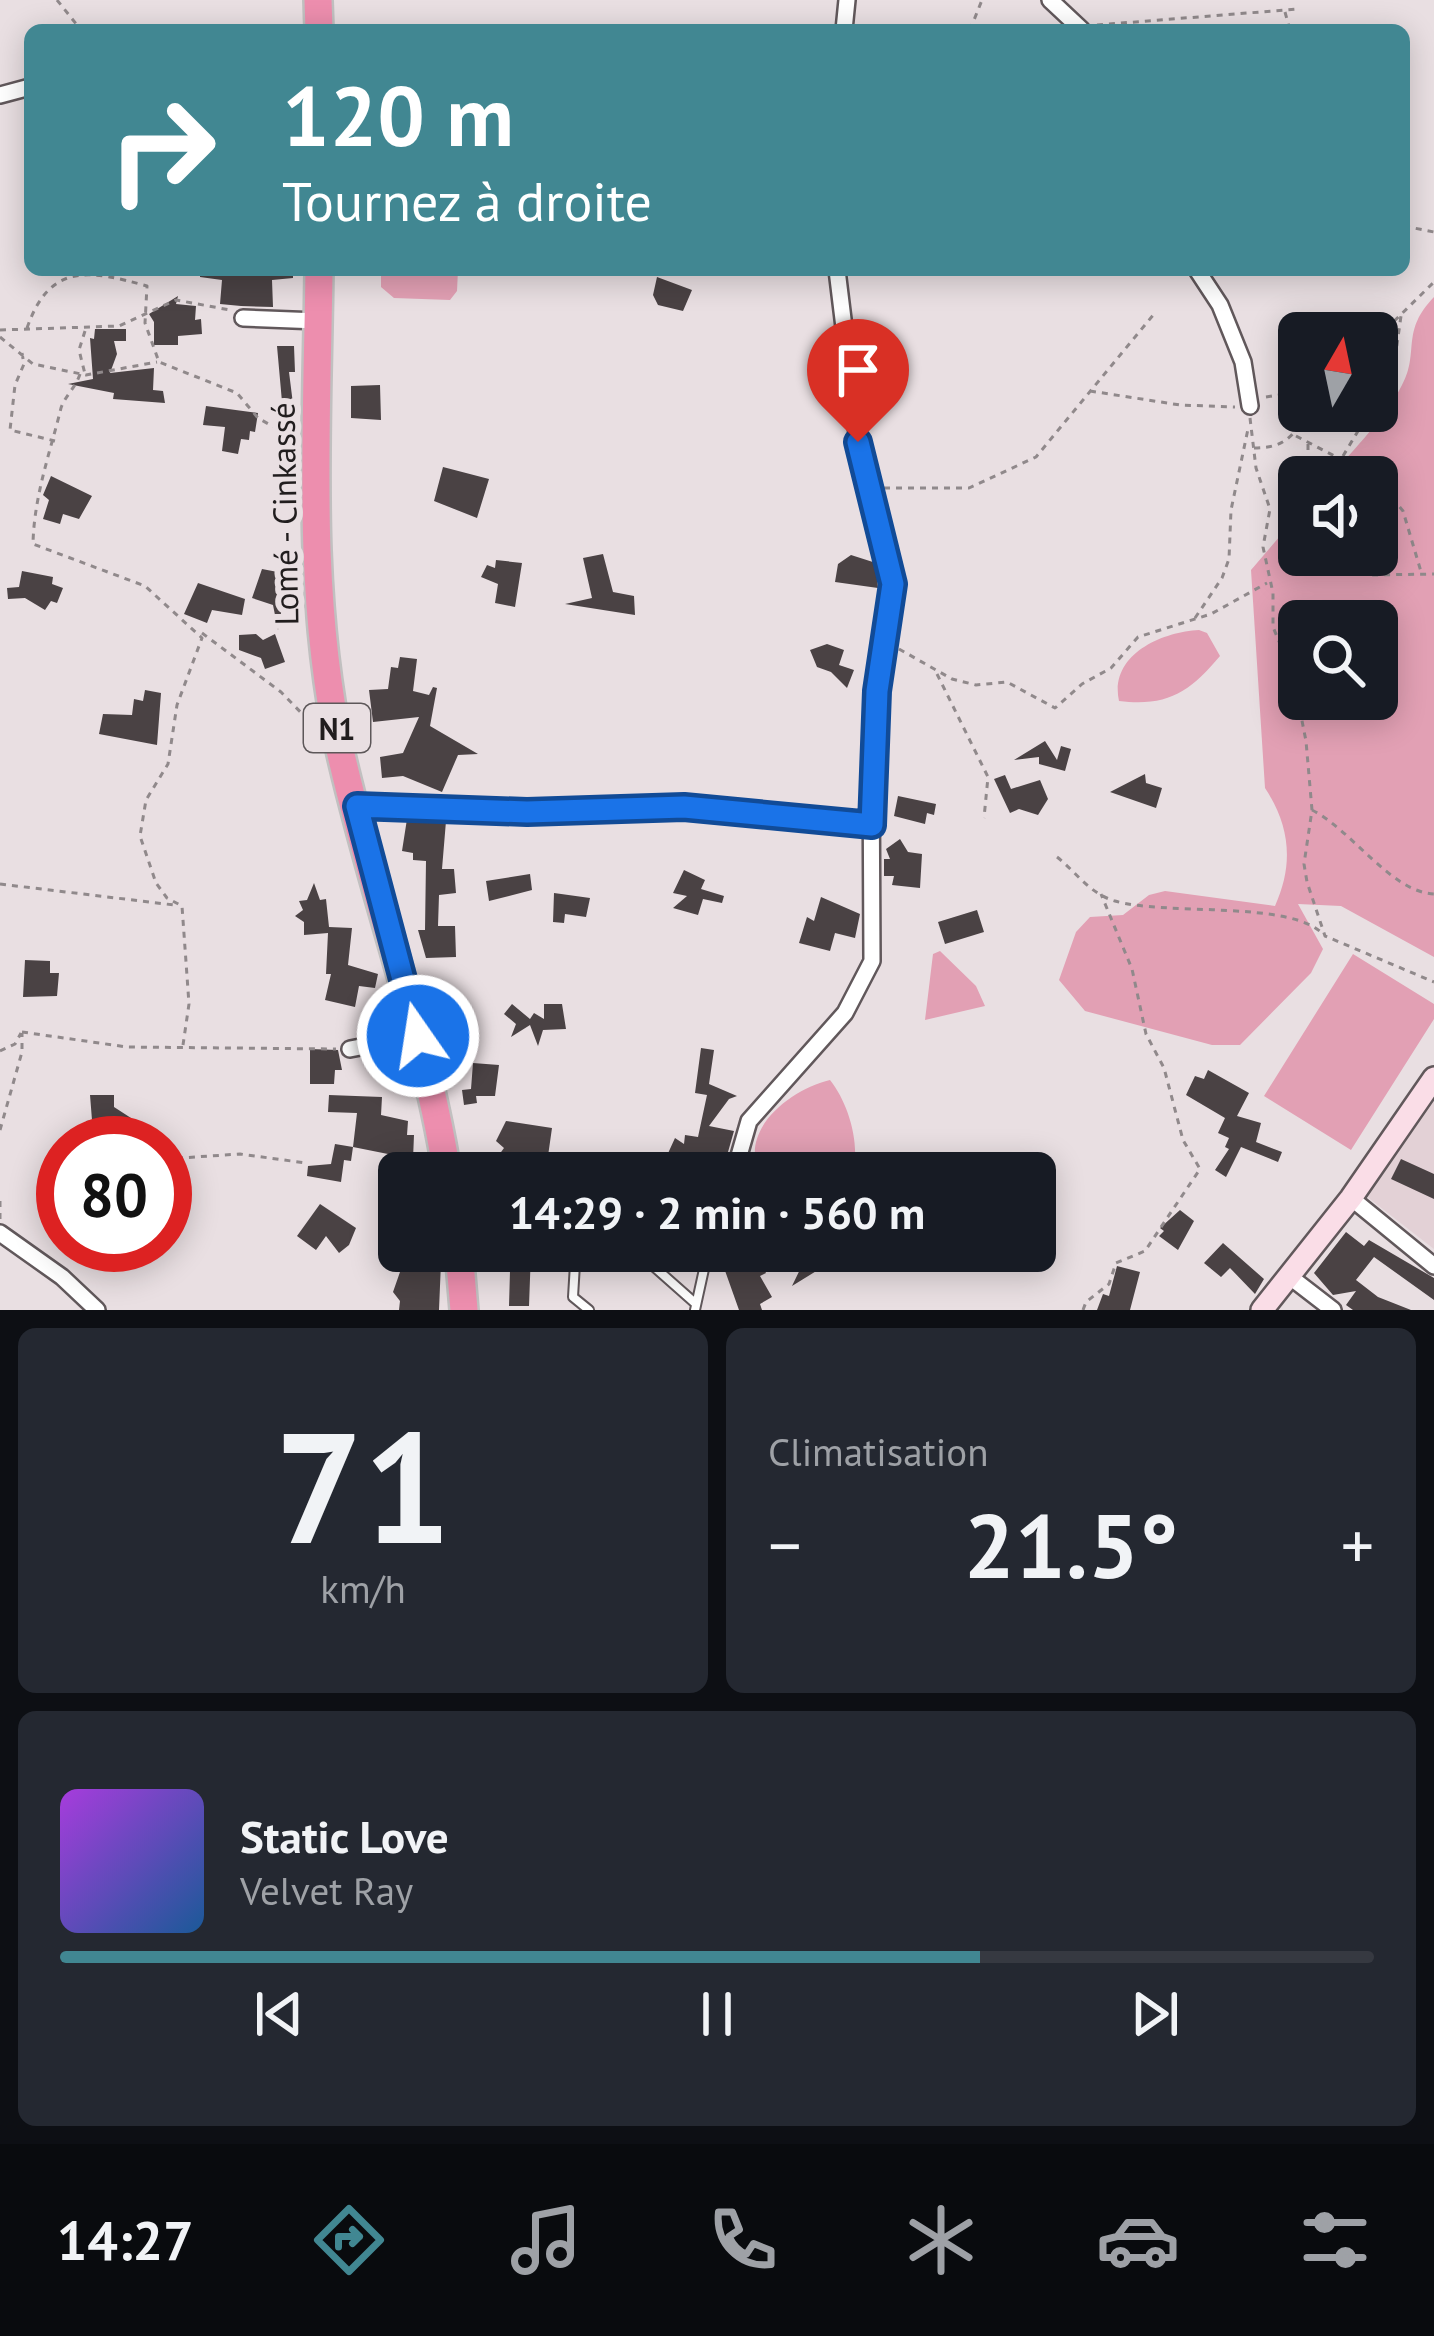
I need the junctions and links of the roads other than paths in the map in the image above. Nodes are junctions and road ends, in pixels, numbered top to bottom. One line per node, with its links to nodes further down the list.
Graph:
1 (1050, 0): 2 (street)
2 (1077, 24)
3 (319, 276): 7 (highway, Lomé - Cinkassé / N1)
4 (838, 276): 10 (street)
5 (1201, 276): 8 (street)
6 (243, 318): 7 (street)
7 (318, 320): 9 (highway, Lomé - Cinkassé / N1)
8 (1250, 413)
9 (357, 806): 10 (street); 11 (highway, Lomé - Cinkassé / N1)
10 (872, 825): 15 (street)
11 (418, 1036): 12 (street); 14 (highway, Lomé - Cinkassé / N1)
12 (350, 1048)
13 (1434, 1078): 16 (main road)
14 (443, 1152)
15 (740, 1152)
16 (1351, 1198): 18 (street); 21 (main road)
17 (0, 1233): 23 (street)
18 (1434, 1266)
19 (461, 1272): 24 (highway)
20 (703, 1272): 22 (lane)
21 (1288, 1276): 26 (main road); 27 (street)
22 (695, 1307): 25 (lane)
23 (97, 1310)
24 (464, 1310)
25 (590, 1310)
26 (1262, 1310)
27 (1333, 1310)

